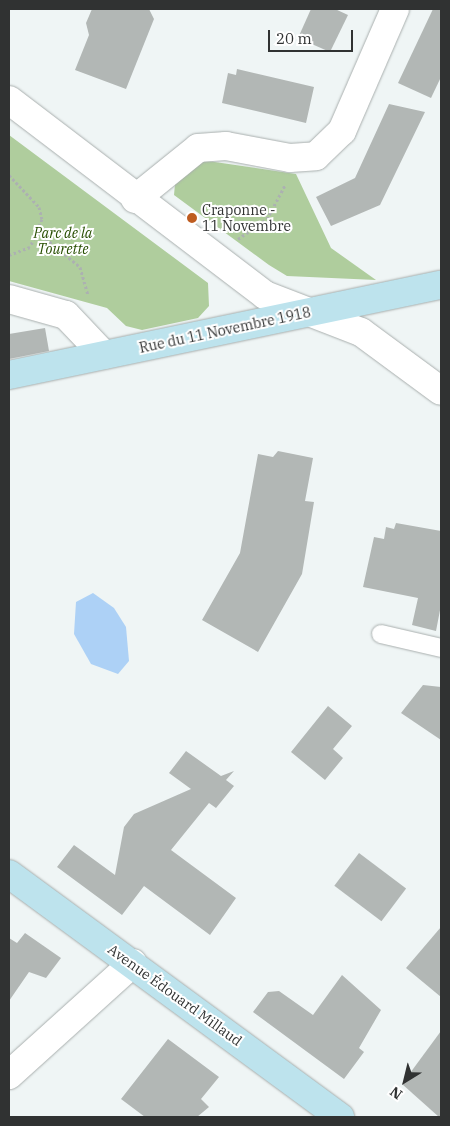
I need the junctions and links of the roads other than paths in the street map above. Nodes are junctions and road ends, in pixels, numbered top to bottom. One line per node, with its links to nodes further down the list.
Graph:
1 (396, 9): 3 (street)
2 (9, 100): 3 (street)
3 (135, 199): 6 (street)
4 (441, 285): 6 (main road, Rue du 11 Novembre 1918)
5 (9, 299): 7 (street)
6 (308, 313): 7 (main road, Rue du 11 Novembre 1918); 9 (street)
7 (104, 355): 8 (main road, Rue du 11 Novembre 1918)
8 (9, 375)
9 (441, 391)
10 (381, 634): 11 (lane)
11 (441, 648)
12 (9, 874): 13 (main road, Avenue Édouard Millaud)
13 (133, 963): 14 (street); 15 (main road, Avenue Édouard Millaud)
14 (9, 1075)
15 (340, 1117)

